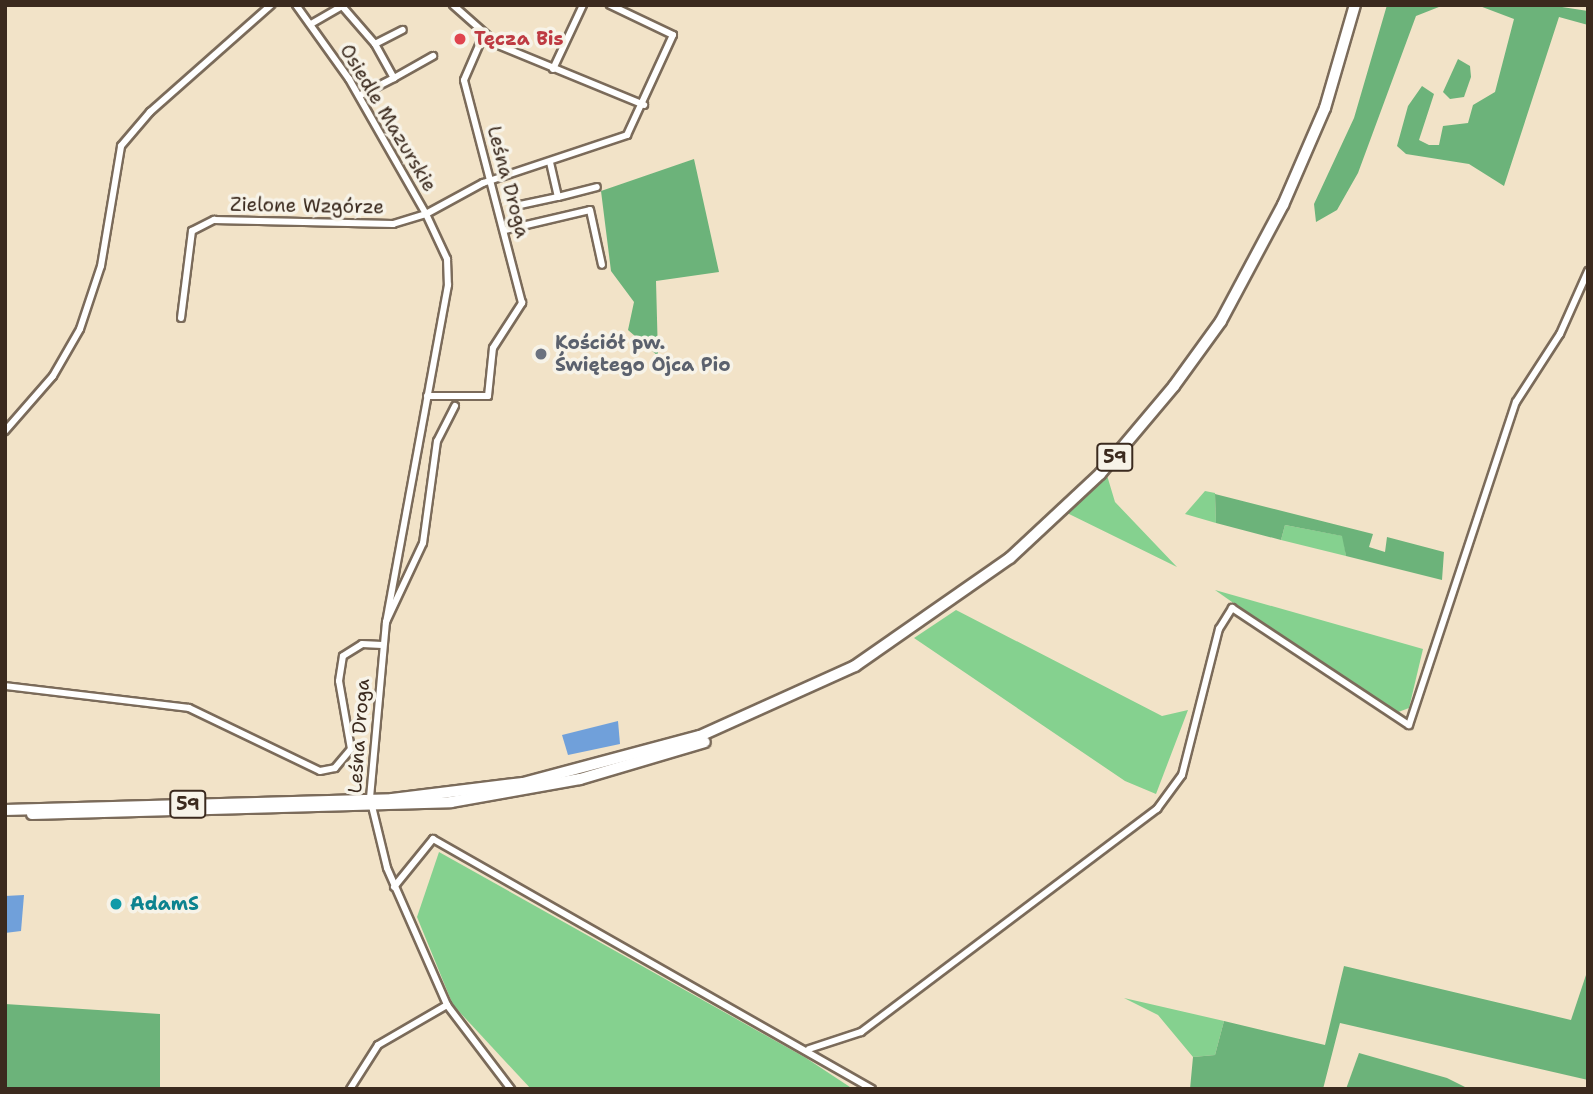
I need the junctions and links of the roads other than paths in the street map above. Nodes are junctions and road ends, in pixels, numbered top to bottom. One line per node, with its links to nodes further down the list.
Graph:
1 (271, 5): 28 (street)
2 (296, 5): 7 (street, Osiedle Mazurskie)
3 (453, 5): 9 (street)
4 (583, 5): 12 (street)
5 (610, 5): 15 (street, Osiedle Mazurskie)
6 (1355, 5): 32 (main road, 59)
7 (311, 24): 10 (street); 14 (street, Osiedle Mazurskie)
8 (403, 30): 10 (street)
9 (483, 36): 12 (street); 17 (street, Leśna Droga)
10 (374, 44): 13 (street)
11 (433, 56): 13 (street)
12 (554, 69): 15 (street)
13 (394, 78): 14 (street)
14 (359, 96): 21 (street, Osiedle Mazurskie)
15 (644, 105): 16 (street, Osiedle Mazurskie)
16 (550, 163): 17 (street, Osiedle Mazurskie); 19 (street)
17 (491, 180): 21 (street, Osiedle Mazurskie); 22 (street, Leśna Droga)
18 (597, 187): 19 (street)
19 (558, 197): 20 (street)
20 (520, 205)
21 (426, 214): 25 (street, Zielone Wzgórze); 26 (street)
22 (505, 230): 23 (street); 26 (street, Leśna Droga)
23 (602, 265)
24 (1588, 271): 36 (street)
25 (181, 318)
26 (427, 396): 29 (street)
27 (455, 406): 29 (street, Leśna Droga)
28 (5, 431)
29 (386, 622): 30 (street, Leśna Droga)
30 (382, 645): 31 (street); 32 (street, Leśna Droga)
31 (5, 686)
32 (371, 803): 33 (main road, 59); 34 (street, Leśna Droga)
33 (5, 811)
34 (394, 887): 35 (street, Leśna Droga); 36 (street)
35 (447, 1005): 37 (street); 38 (street, Leśna Droga)
36 (809, 1049): 39 (street)
37 (350, 1089)
38 (511, 1089)
39 (872, 1089)

